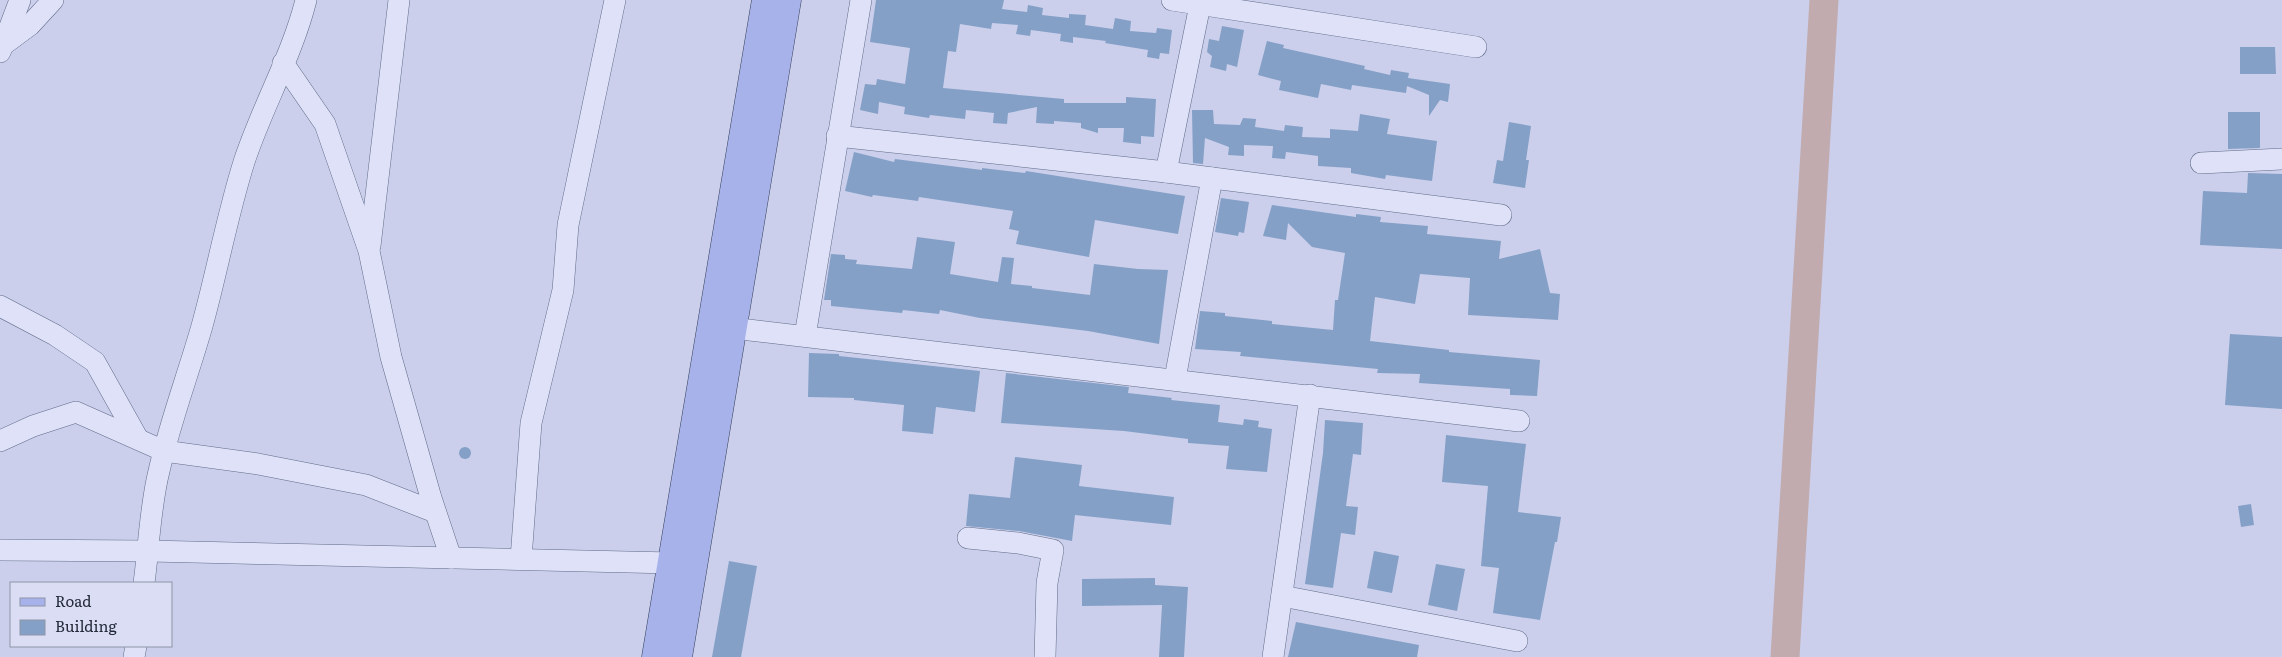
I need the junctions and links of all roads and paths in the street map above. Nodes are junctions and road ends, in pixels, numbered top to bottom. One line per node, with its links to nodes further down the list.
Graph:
1 (20, 0): 13 (street)
2 (54, 0): 13 (street)
3 (306, 0): 14 (street)
4 (399, 0): 21 (street)
5 (615, 0): 36 (street)
6 (766, 0): 37 (main road)
7 (787, 0): 23 (main road)
8 (861, 0): 15 (street)
9 (1172, 0): 10 (street)
10 (1200, 5): 11 (street); 18 (street)
11 (1247, 5): 12 (street)
12 (1476, 47)
13 (1, 48)
14 (283, 63): 21 (street); 30 (street)
15 (837, 136): 18 (street); 24 (street)
16 (2282, 159): 17 (street)
17 (2201, 163)
18 (1166, 172): 19 (street)
19 (1212, 178): 20 (street); 25 (street)
20 (1501, 215)
21 (369, 251): 31 (street)
22 (0, 306): 28 (street)
23 (732, 328): 24 (street); 42 (main road)
24 (805, 336): 25 (street)
25 (1174, 379): 26 (street)
26 (1310, 395): 27 (street); 39 (street)
27 (1519, 421)
28 (138, 439): 29 (street); 30 (street)
29 (0, 441)
30 (164, 451): 31 (street); 34 (street)
31 (435, 512): 35 (street)
32 (968, 538): 43 (street)
33 (0, 550): 34 (street)
34 (149, 551): 35 (street); 38 (street)
35 (451, 558): 36 (street)
36 (521, 560): 37 (street)
37 (672, 563): 41 (main road)
38 (144, 582)
39 (1282, 596): 40 (street); 44 (street)
40 (1517, 641)
41 (656, 657)
42 (678, 657)
43 (1046, 657)
44 (1273, 657)

